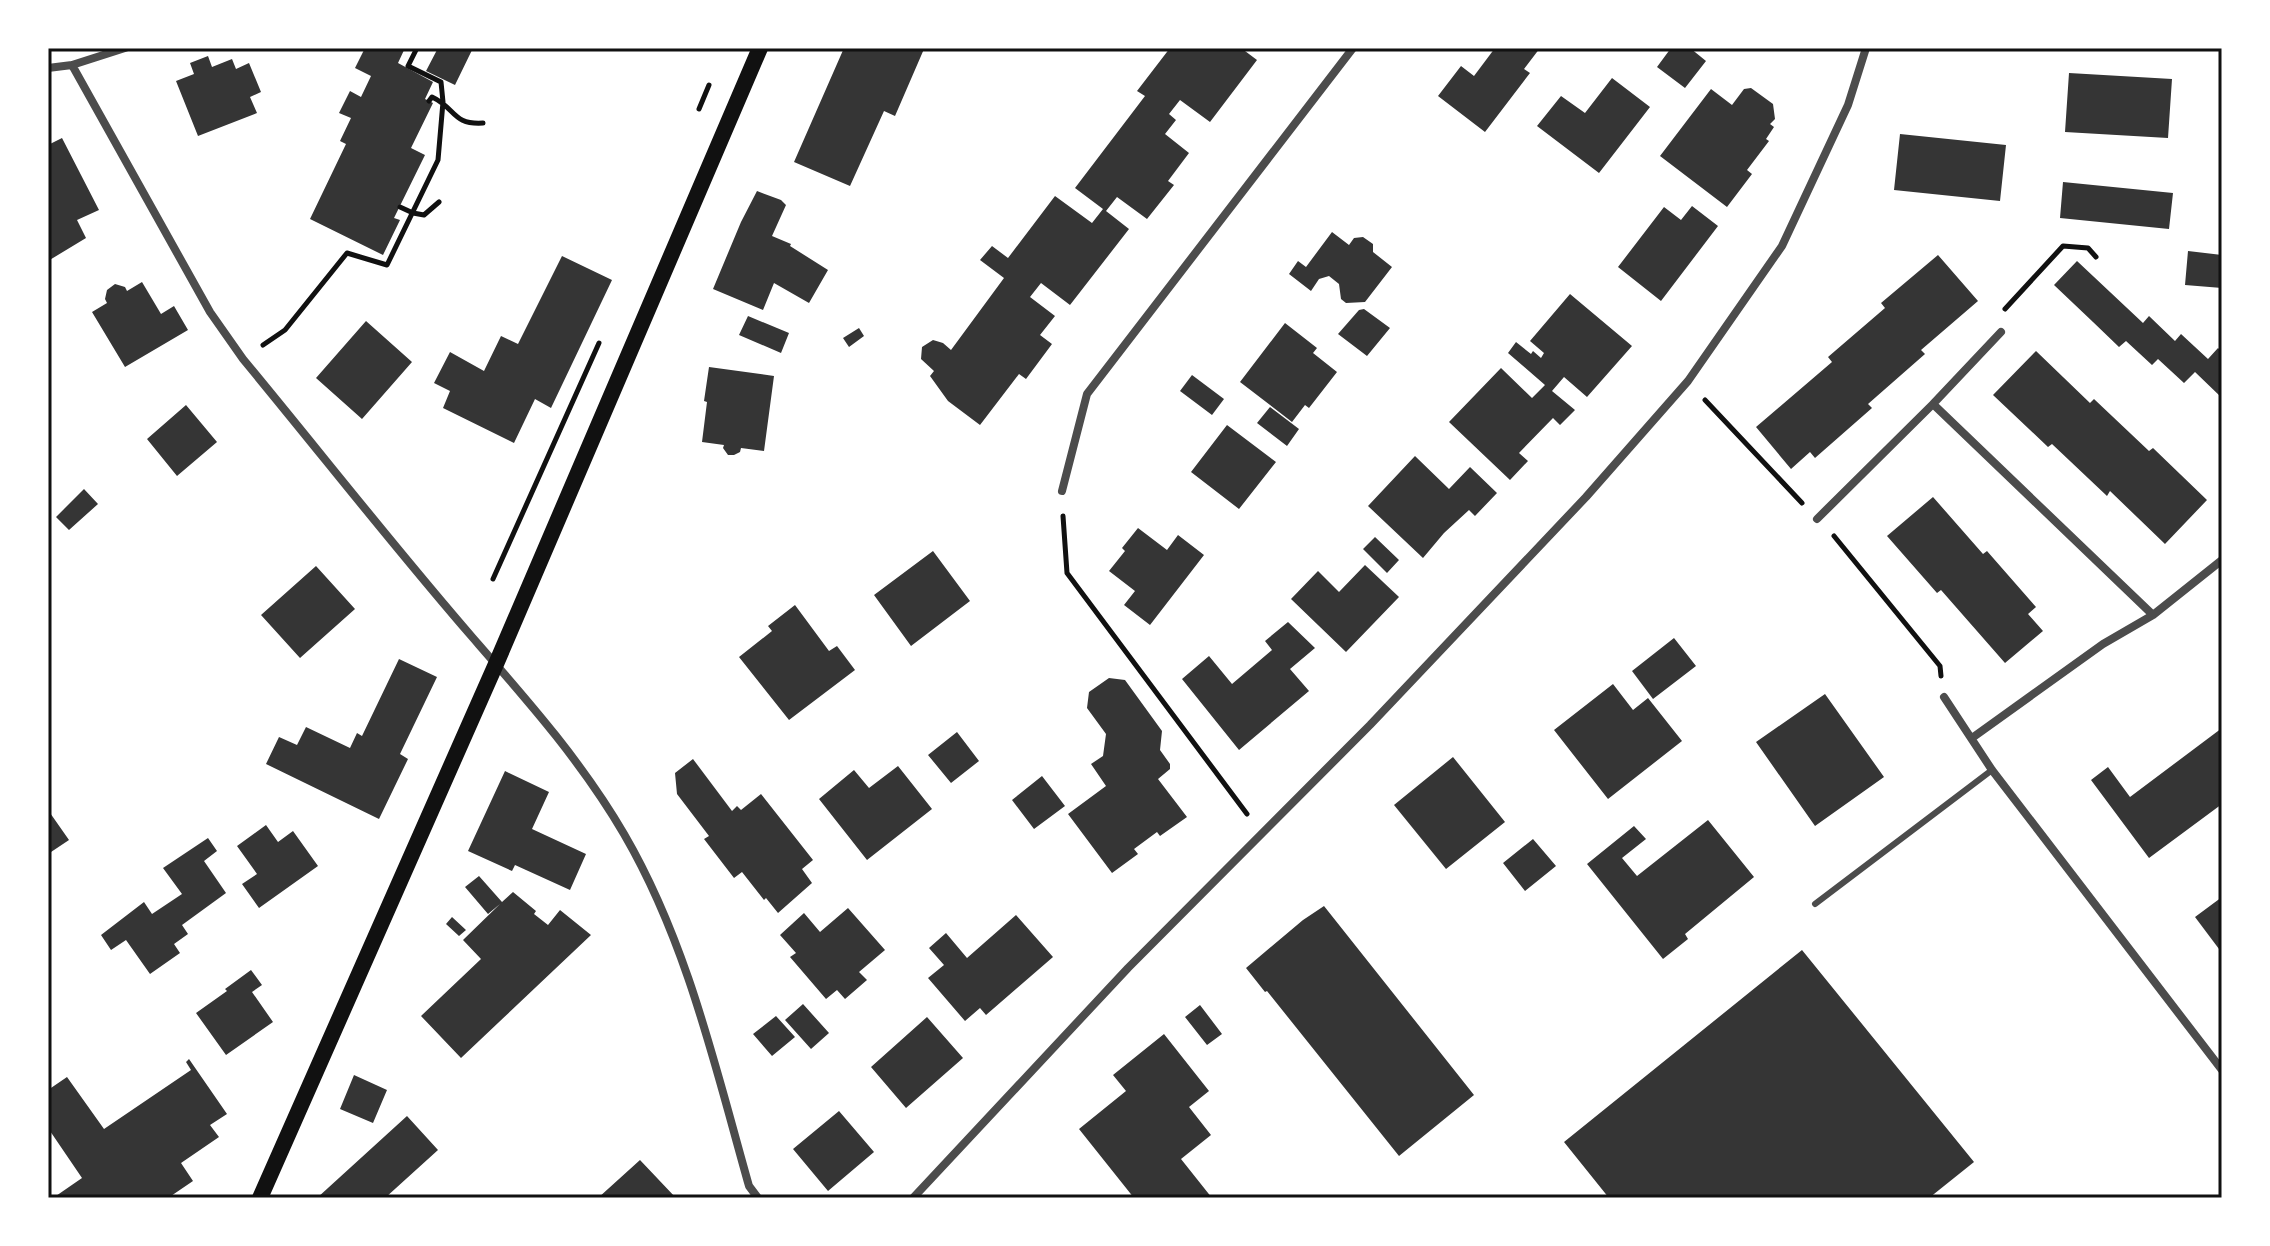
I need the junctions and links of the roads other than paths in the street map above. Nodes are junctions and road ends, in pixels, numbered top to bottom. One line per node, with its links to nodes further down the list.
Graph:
1 (125, 48): 5 (street)
2 (760, 48): 13 (main road)
3 (1353, 48): 9 (street)
4 (1866, 48): 21 (street)
5 (72, 65): 6 (street); 13 (street)
6 (48, 68)
7 (2001, 332): 8 (street)
8 (1933, 404): 10 (street); 12 (street)
9 (1062, 491)
10 (1817, 519)
11 (2222, 560): 12 (street)
12 (2153, 615): 15 (street)
13 (496, 664): 19 (main road); 20 (street)
14 (1944, 697): 15 (street)
15 (1972, 738): 16 (street)
16 (1992, 770): 17 (lane); 18 (street)
17 (1815, 904)
18 (2222, 1070)
19 (260, 1198)
20 (758, 1198)
21 (913, 1198)

